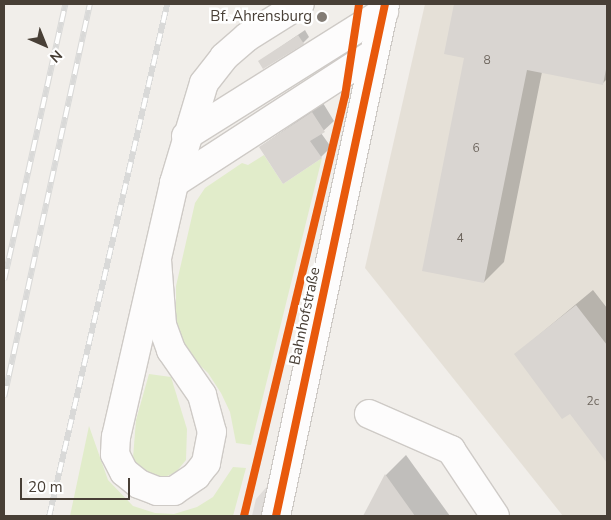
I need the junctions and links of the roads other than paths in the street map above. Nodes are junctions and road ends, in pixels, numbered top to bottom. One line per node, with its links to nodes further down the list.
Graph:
1 (300, 4): 4 (street)
2 (384, 8): 3 (street, Bahnhofstraße); 4 (street)
3 (373, 54): 5 (street); 8 (street, Bahnhofstraße)
4 (186, 136): 5 (street)
5 (174, 183): 6 (street)
6 (157, 260): 6 (street)
7 (369, 414): 9 (street)
8 (276, 516)
9 (495, 516)

